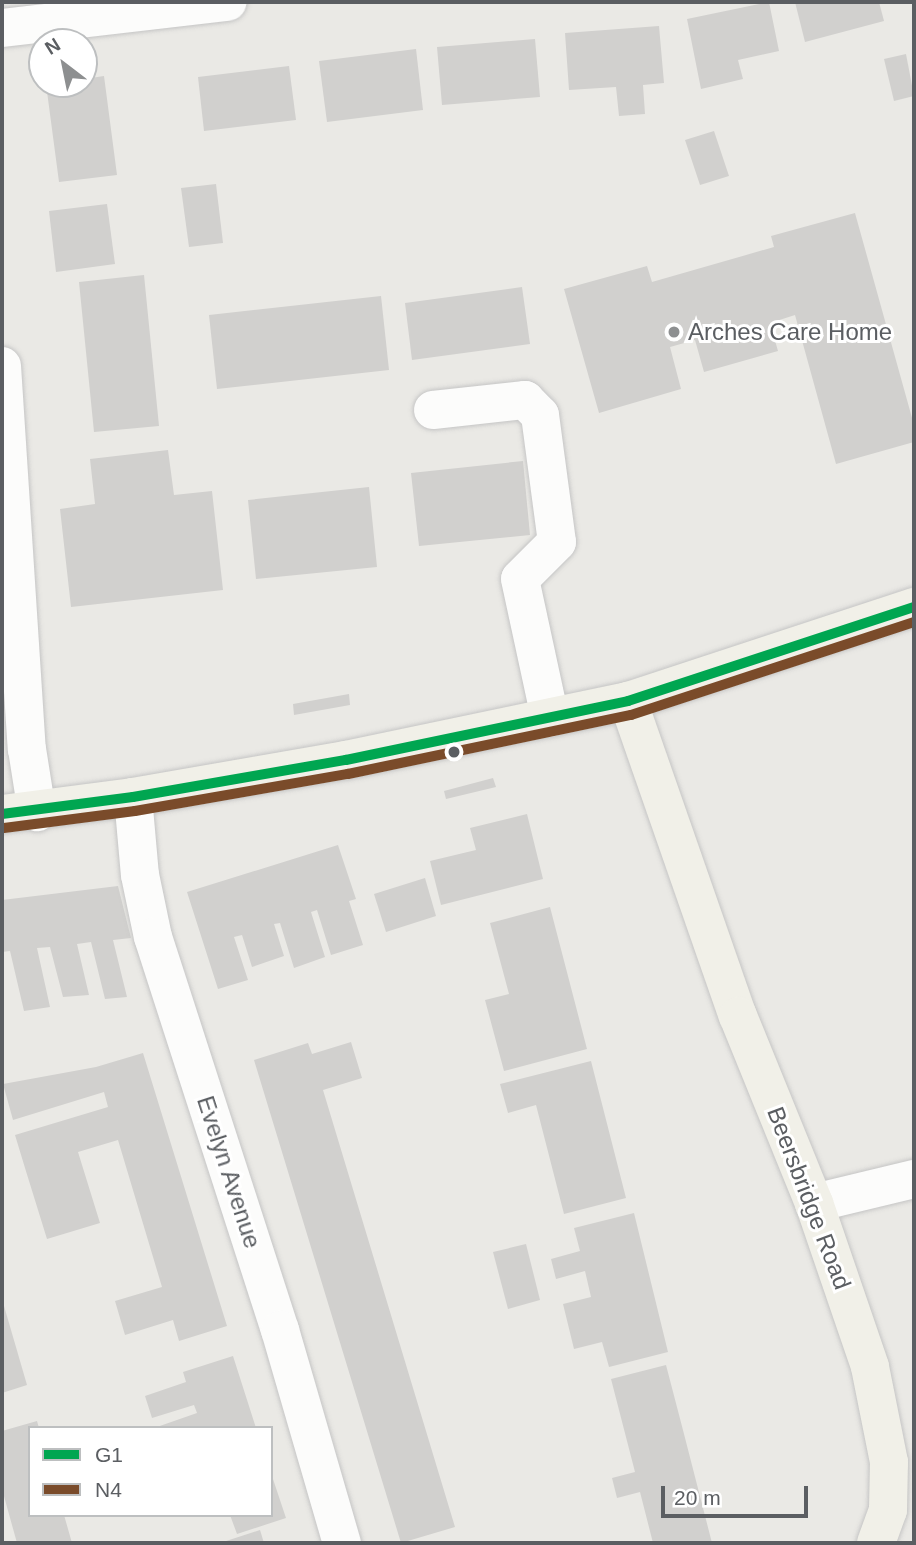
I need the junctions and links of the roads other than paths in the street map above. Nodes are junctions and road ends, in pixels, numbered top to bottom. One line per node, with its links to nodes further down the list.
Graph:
1 (228, 2): 2 (street)
2 (2, 28)
3 (2, 366): 9 (street)
4 (433, 410): 7 (street)
5 (914, 607): 6 (main road)
6 (628, 701): 7 (main road); 11 (main road, Beersbridge Road)
7 (550, 718): 8 (main road)
8 (133, 797): 9 (main road); 12 (street, Evelyn Avenue)
9 (20, 813)
10 (914, 1179): 11 (street)
11 (814, 1203): 13 (main road, Beersbridge Road)
12 (342, 1543)
13 (876, 1543)

